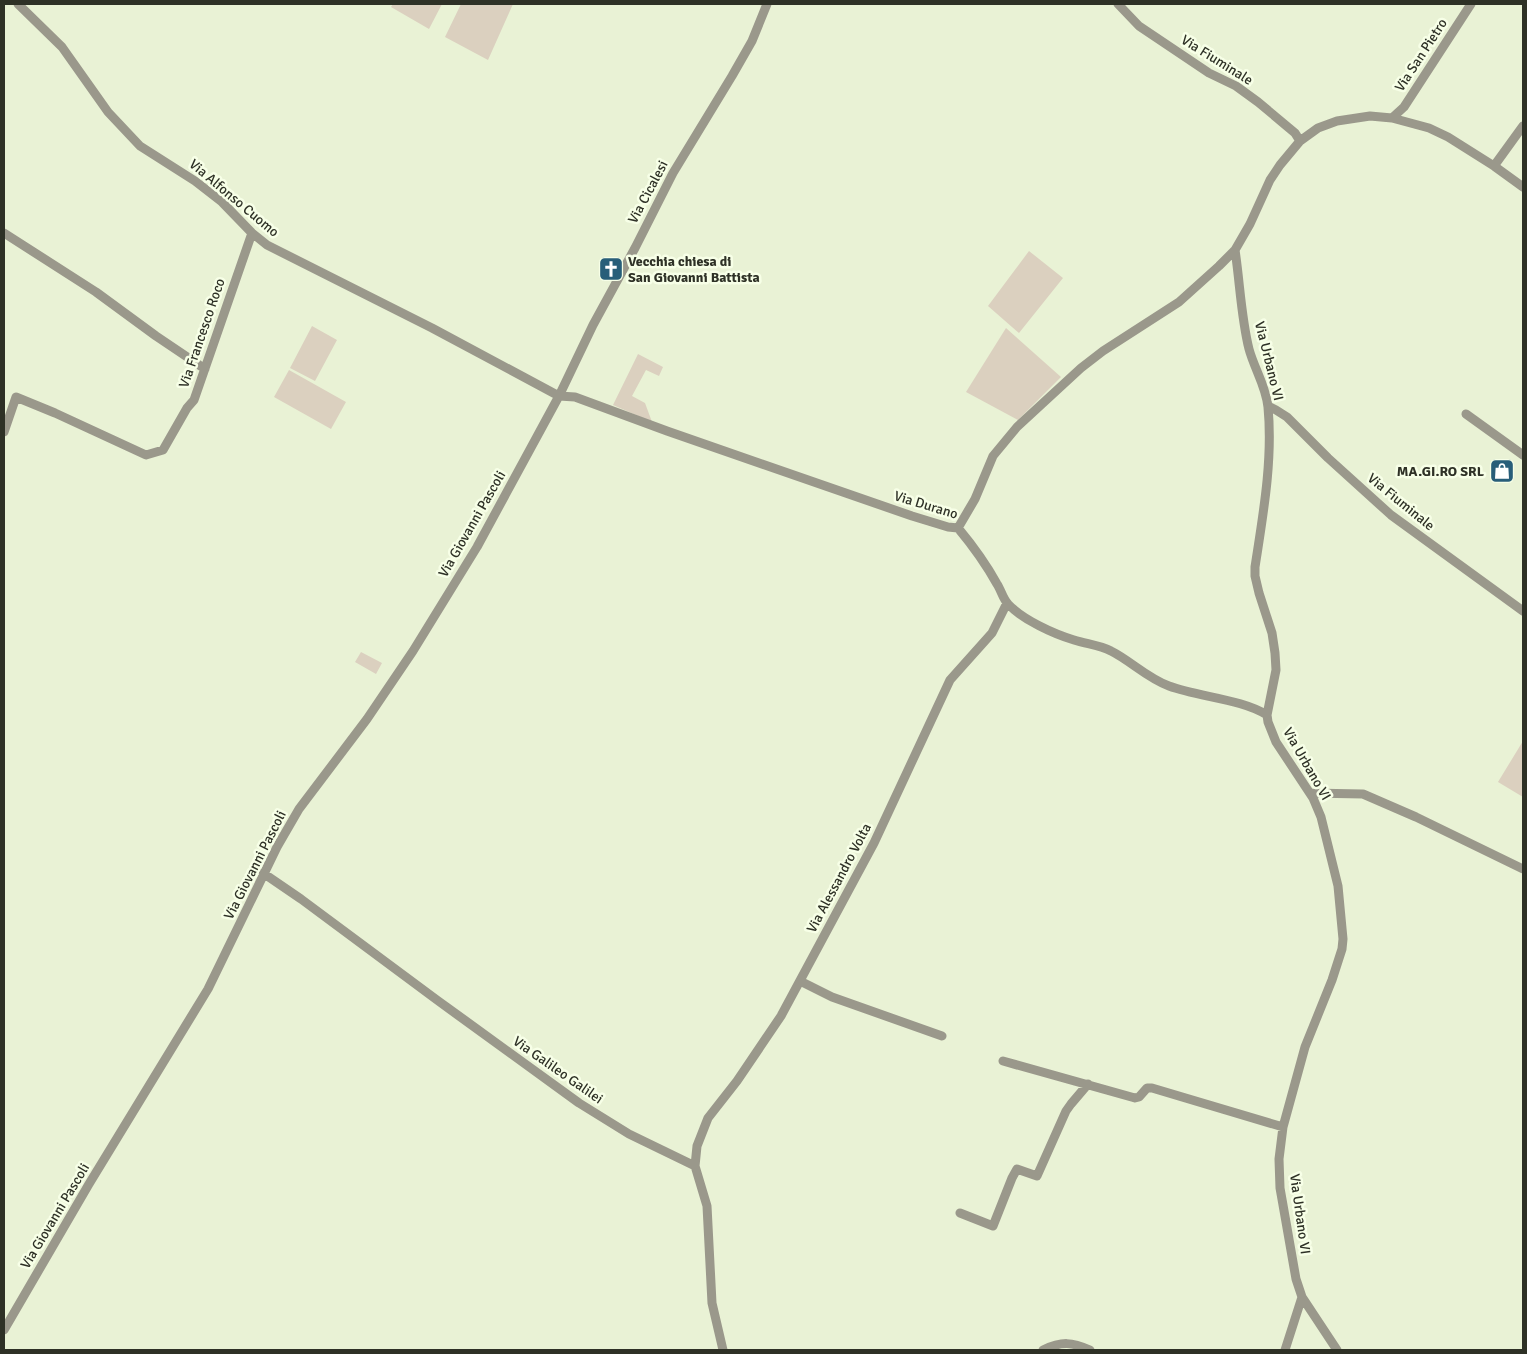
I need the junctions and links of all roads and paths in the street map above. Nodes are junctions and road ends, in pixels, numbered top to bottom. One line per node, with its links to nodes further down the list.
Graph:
1 (18, 4): 11 (street, Via Alfonso Cuomo)
2 (767, 4): 14 (street, Via Cicalesi)
3 (1118, 4): 7 (street, Via Fiuminale)
4 (1471, 4): 5 (street, Via San Pietro)
5 (1392, 118): 7 (street); 8 (street)
6 (1523, 126): 8 (street)
7 (1300, 142): 12 (street)
8 (1494, 166): 9 (street)
9 (1523, 187)
10 (4, 233): 13 (street)
11 (252, 233): 13 (street, Via Francesco Roco); 14 (street, Via Alfonso Cuomo)
12 (1235, 250): 15 (street, Via Urbano VI); 19 (street)
13 (205, 368): 17 (street, Via Francesco Roco)
14 (560, 396): 19 (street, Via Durano); 25 (street, Via Giovanni Pascoli)
15 (1268, 406): 21 (street, Via Fiuminale); 22 (street, Via Urbano VI)
16 (1466, 414): 18 (street)
17 (4, 432)
18 (1523, 455)
19 (958, 528): 20 (street, Via Durano)
20 (1007, 604): 22 (street, Via Durano); 26 (street, Via Alessandro Volta)
21 (1523, 611)
22 (1267, 715): 23 (street, Via Urbano VI)
23 (1310, 793): 24 (street); 30 (street, Via Urbano VI)
24 (1523, 869)
25 (263, 873): 31 (street, Via Galileo Galilei); 34 (street, Via Giovanni Pascoli)
26 (800, 981): 27 (street); 31 (street, Via Alessandro Volta)
27 (942, 1036)
28 (1003, 1061): 29 (street)
29 (1088, 1084): 30 (street); 32 (street)
30 (1283, 1127): 33 (street, Via Urbano VI)
31 (695, 1166): 35 (street)
32 (960, 1213)
33 (1302, 1297): 38 (street); 39 (street, Via Urbano VI)
34 (4, 1330)
35 (723, 1350)
36 (1043, 1350): 37 (street)
37 (1090, 1350)
38 (1285, 1350)
39 (1337, 1350)

